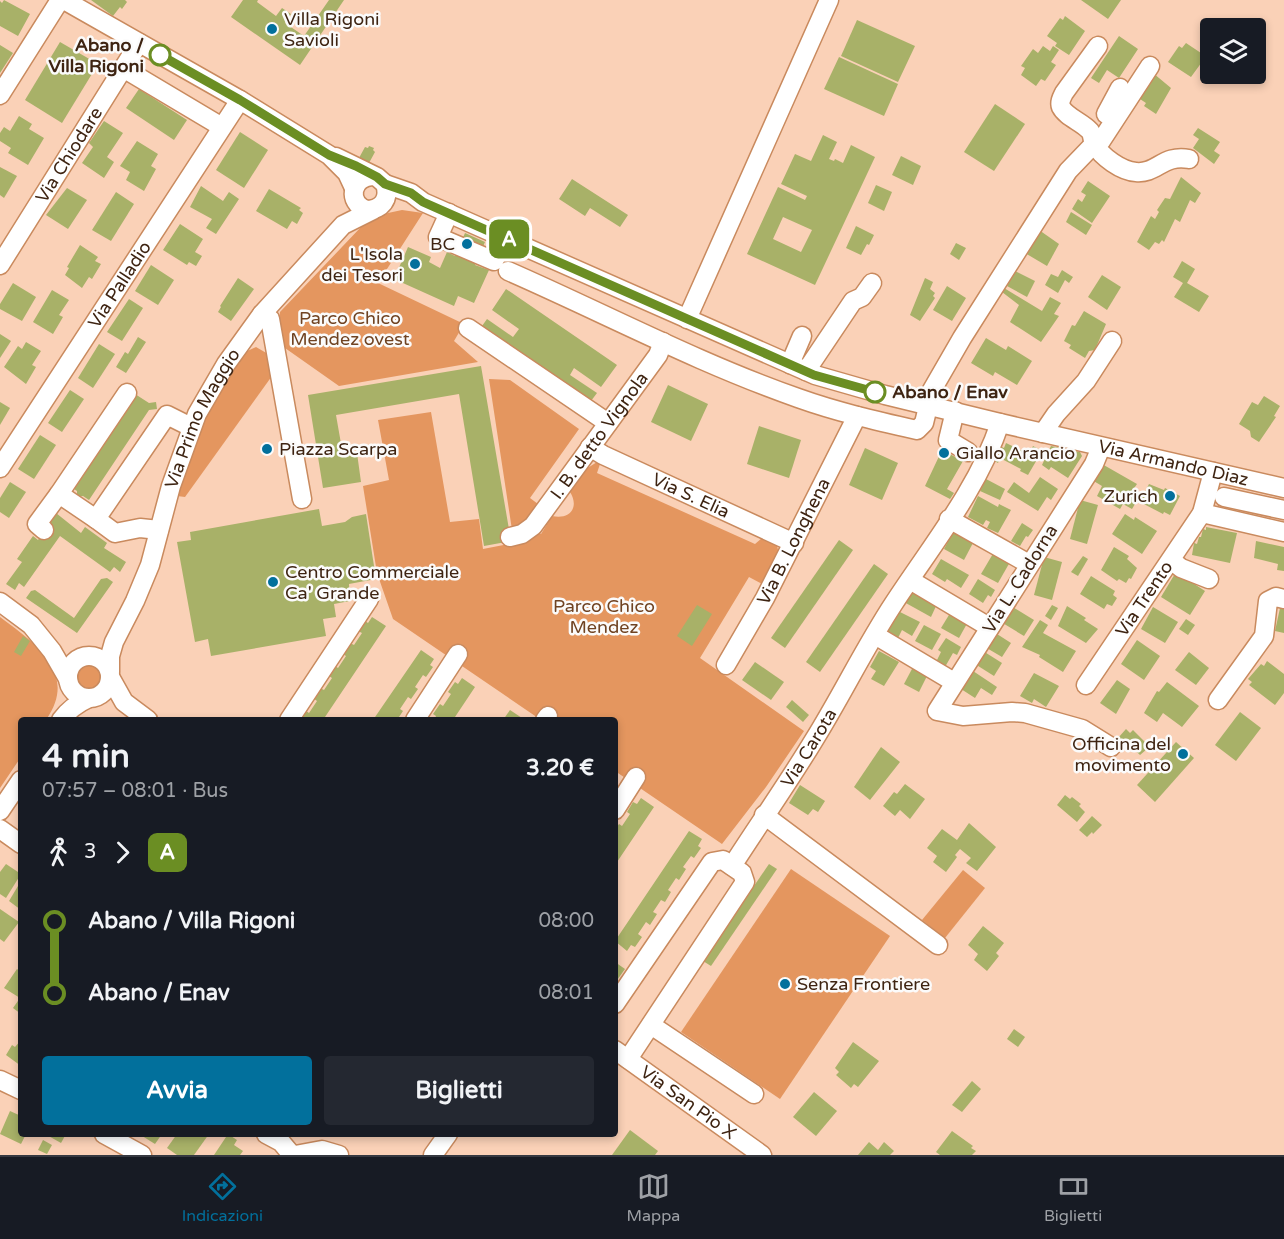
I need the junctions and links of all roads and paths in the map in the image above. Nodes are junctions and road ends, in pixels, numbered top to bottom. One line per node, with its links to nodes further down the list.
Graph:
1 (62, 0): 3 (street, Via Armando Diaz); 9 (street)
2 (829, 0): 28 (street)
3 (86, 5): 4 (street, Via Armando Diaz)
4 (138, 43): 7 (street, Via Chiodare); 10 (street, Via Armando Diaz)
5 (1098, 46): 12 (street)
6 (1150, 66): 12 (street)
7 (123, 68): 11 (street); 23 (street, Via Chiodare)
8 (1120, 88): 12 (street)
9 (0, 95)
10 (240, 100): 11 (street, Via Palladio); 13 (street, Via Armando Diaz)
11 (222, 127): 45 (street, Via Palladio)
12 (1094, 144): 14 (street); 35 (street)
13 (329, 155): 15 (street, Via Armando Diaz); 16 (street, Via Armando Diaz)
14 (1189, 159)
15 (378, 180): 16 (street); 17 (street, Via Armando Diaz); 18 (street)
16 (354, 193): 18 (street); 20 (street, Via Primo Maggio)
17 (423, 202): 18 (street, Via Armando Diaz); 19 (street, Via Armando Diaz)
18 (378, 207): 20 (street, Via Primo Maggio)
19 (449, 213): 21 (street, Via Armando Diaz); 21 (street)
20 (343, 225): 27 (street, Via Primo Maggio)
21 (505, 238): 22 (street, Via Armando Diaz)
22 (544, 255): 25 (street); 28 (street, Via Armando Diaz)
23 (0, 265)
24 (508, 271): 25 (street)
25 (532, 281): 32 (street)
26 (867, 290): 33 (street)
27 (262, 314): 40 (street, Via Primo Maggio); 50 (street)
28 (687, 319): 33 (street, Via Armando Diaz)
29 (468, 328): 38 (street)
30 (802, 336): 33 (street)
31 (1112, 341): 41 (street)
32 (663, 342): 37 (street); 38 (street, I. B. detto Vignola)
33 (804, 370): 35 (street, Via Armando Diaz)
34 (127, 393): 48 (street)
35 (927, 405): 36 (street, Via Armando Diaz); 37 (street)
36 (955, 411): 39 (street, Via Armando Diaz); 44 (street)
37 (857, 416): 59 (street, Via B. Longhena)
38 (608, 423): 42 (street, I. B. detto Vignola)
39 (1000, 423): 41 (street, Via Armando Diaz); 54 (street, Via Carota)
40 (191, 427): 53 (street); 56 (street, Via Primo Maggio)
41 (1043, 433): 43 (street, Via Armando Diaz)
42 (590, 447): 58 (street, I. B. detto Vignola); 59 (street, Via S. Elia)
43 (1101, 447): 46 (street, Via Armando Diaz); 61 (street, Via L. Cadorna)
44 (968, 452)
45 (0, 468)
46 (1214, 472): 47 (street, Via Armando Diaz); 49 (street); 52 (street)
47 (1284, 488)
48 (59, 495): 53 (street); 55 (street)
49 (1224, 497): 51 (street); 52 (street)
50 (302, 499)
51 (1284, 510)
52 (1202, 513): 57 (street); 60 (street, Via Trento)
53 (96, 519): 56 (street)
54 (950, 519): 61 (street); 63 (street, Via Carota)
55 (44, 530)
56 (159, 530): 69 (street, Via Primo Maggio)
57 (1284, 532)
58 (510, 537)
59 (794, 543): 72 (street, Via B. Longhena)
60 (1171, 560): 62 (street); 76 (street, Via Trento)
61 (1029, 564): 67 (street, Via L. Cadorna)
62 (1209, 579)
63 (910, 580): 67 (street); 68 (street, Via Carota)
64 (369, 599): 82 (street)
65 (1284, 599): 78 (street)
66 (0, 602): 74 (street)
67 (989, 627): 75 (street, Via L. Cadorna)
68 (875, 635): 75 (street); 89 (street, Via Carota)
69 (114, 642): 71 (street); 73 (street, Via Primo Maggio)
70 (458, 654): 83 (street)
71 (90, 656): 73 (street); 74 (street)
72 (726, 664)
73 (110, 674): 77 (street); 79 (street)
74 (68, 681): 77 (street); 80 (street)
75 (954, 682): 84 (street, Via L. Cadorna)
76 (1086, 685)
77 (91, 698): 79 (street); 80 (street)
78 (1218, 700)
79 (124, 702): 81 (street)
80 (64, 716)
81 (144, 717)
82 (291, 717)
83 (417, 717)
84 (1111, 747)
85 (636, 777): 87 (street)
86 (18, 784): 88 (street)
87 (618, 805)
88 (0, 811)
89 (764, 815): 92 (street, Via Carota); 93 (street)
90 (0, 829): 91 (street)
91 (18, 842)
92 (732, 866): 94 (street); 95 (street)
93 (938, 945)
94 (618, 999)
95 (651, 1025): 96 (street); 99 (street)
96 (622, 1055): 107 (street, Via San Pio X)
97 (0, 1080): 98 (street)
98 (18, 1089)
99 (754, 1094)
100 (109, 1137): 103 (street)
101 (272, 1137): 104 (street)
102 (446, 1137): 106 (street)
103 (142, 1155)
104 (294, 1155): 105 (street)
105 (339, 1155)
106 (434, 1155)
107 (762, 1155)

